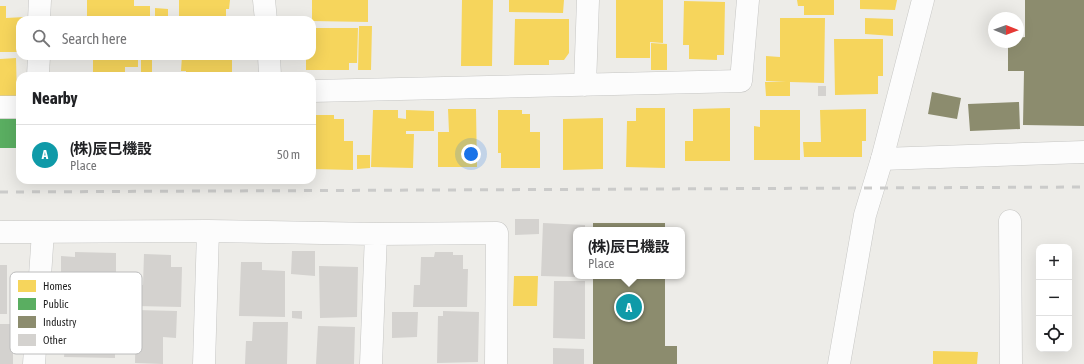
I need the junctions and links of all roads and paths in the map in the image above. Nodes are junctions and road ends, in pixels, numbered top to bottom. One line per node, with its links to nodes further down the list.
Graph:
1 (40, 0): 6 (street)
2 (264, 0): 7 (street)
3 (588, 0): 12 (street)
4 (748, 0): 12 (street)
5 (923, 0): 17 (street)
6 (39, 16)
7 (266, 16)
8 (39, 60): 10 (street)
9 (268, 60): 11 (street)
10 (38, 72)
11 (270, 72)
12 (585, 85): 13 (street)
13 (316, 91)
14 (0, 107): 15 (street)
15 (16, 107)
16 (1084, 152): 17 (street)
17 (882, 159): 29 (street)
18 (1010, 221): 30 (street)
19 (208, 231): 21 (street); 22 (street); 26 (street)
20 (0, 232): 21 (street)
21 (43, 232): 23 (street)
22 (376, 234): 27 (street); 28 (street)
23 (40, 272)
24 (35, 354): 25 (street)
25 (34, 364)
26 (204, 364)
27 (371, 364)
28 (496, 364)
29 (839, 364)
30 (1011, 364)

